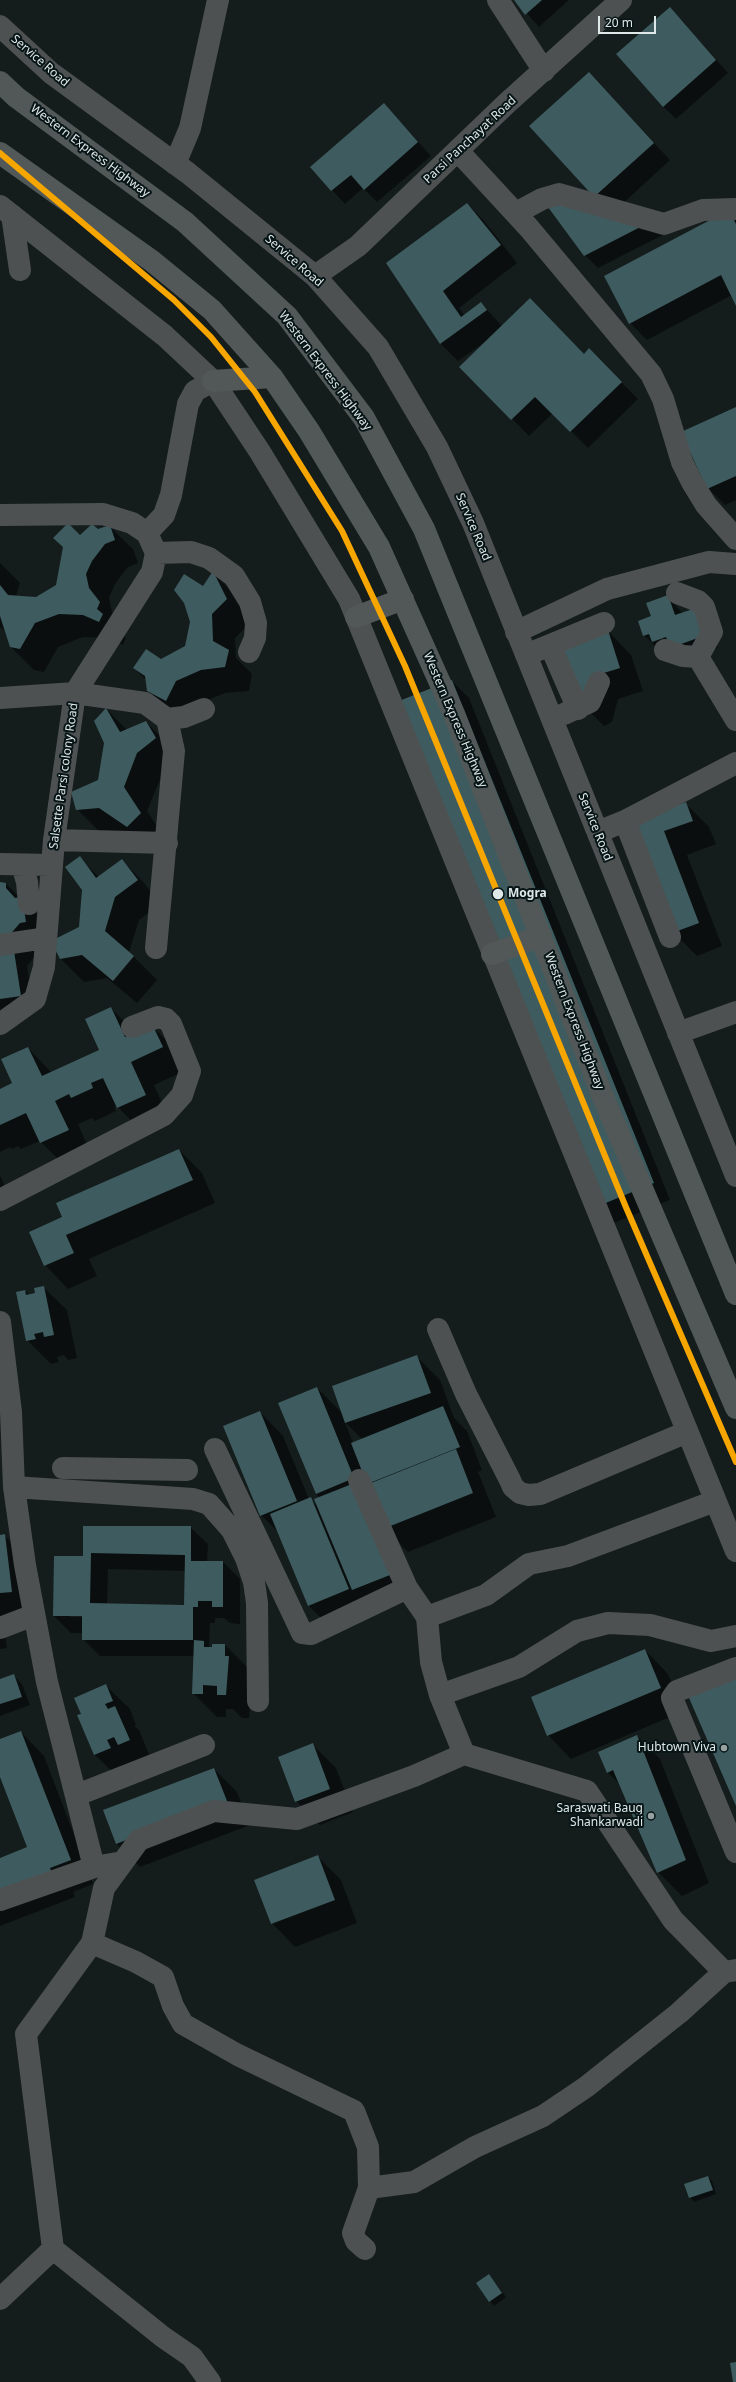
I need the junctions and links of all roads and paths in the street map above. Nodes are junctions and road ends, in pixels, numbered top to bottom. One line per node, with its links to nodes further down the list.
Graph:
1 (218, 0): 9 (street)
2 (498, 0): 5 (street)
3 (622, 0): 5 (street, Parsi Panchayat Road)
4 (0, 26): 9 (street, Service Road)
5 (544, 71): 7 (street, Parsi Panchayat Road)
6 (0, 82): 61 (highway, Western Express Highway)
7 (458, 150): 12 (street); 14 (street, Parsi Panchayat Road)
8 (0, 153): 15 (highway, Western Express Highway)
9 (175, 164): 14 (street, Service Road)
10 (736, 209): 12 (street)
11 (6, 211): 13 (street); 16 (street)
12 (516, 213): 19 (street)
13 (20, 270)
14 (315, 276): 26 (street, Service Road)
15 (272, 377): 16 (highway); 23 (highway, Western Express Highway)
16 (213, 382): 18 (street); 24 (street)
17 (0, 516): 18 (street)
18 (147, 533): 20 (street)
19 (736, 539)
20 (156, 553): 29 (street); 33 (street, Salsette Parsi colony Road)
21 (736, 564): 26 (street)
22 (677, 593): 31 (street)
23 (402, 599): 24 (highway); 49 (highway, Western Express Highway)
24 (356, 617): 54 (street)
25 (604, 624): 27 (street)
26 (516, 632): 30 (street, Service Road)
27 (550, 645): 30 (street); 36 (street)
28 (665, 650): 31 (street)
29 (249, 652)
30 (526, 655): 38 (street, Service Road)
31 (698, 657): 37 (street)
32 (600, 682): 36 (street)
33 (75, 693): 34 (street); 39 (street); 43 (street, Salsette Parsi colony Road)
34 (0, 698)
35 (204, 709): 39 (street)
36 (578, 709): 38 (street)
37 (734, 712)
38 (551, 718): 42 (street, Service Road)
39 (167, 720): 44 (street)
40 (736, 763): 41 (street)
41 (625, 821): 42 (street); 50 (street)
42 (598, 832): 58 (street, Service Road)
43 (54, 840): 44 (street); 47 (street, Salsette Parsi colony Road)
44 (167, 843): 53 (street)
45 (0, 864): 46 (street)
46 (22, 865): 47 (street); 48 (street)
47 (52, 865): 51 (street, Salsette Parsi colony Road)
48 (29, 904)
49 (540, 936): 54 (highway); 64 (highway, Western Express Highway)
50 (670, 937)
51 (46, 938): 52 (street); 56 (street, Salsette Parsi colony Road)
52 (0, 945)
53 (156, 948)
54 (492, 954): 65 (street)
55 (736, 1012): 58 (street)
56 (0, 1024)
57 (132, 1027): 60 (street)
58 (678, 1033): 59 (street, Service Road)
59 (736, 1176)
60 (0, 1200)
61 (736, 1294)
62 (0, 1322): 71 (street)
63 (438, 1330): 65 (street)
64 (736, 1408)
65 (687, 1432): 73 (street)
66 (215, 1449): 75 (street)
67 (63, 1468): 68 (street)
68 (127, 1469): 69 (street); 72 (street)
69 (186, 1470)
70 (359, 1480): 75 (street)
71 (14, 1487): 72 (street); 76 (street)
72 (126, 1494): 82 (street)
73 (715, 1501): 74 (street); 77 (street)
74 (736, 1552)
75 (408, 1588): 77 (street)
76 (34, 1615): 78 (street); 85 (street)
77 (427, 1618): 81 (street)
78 (0, 1628)
79 (736, 1636): 81 (street)
80 (736, 1668): 86 (street)
81 (440, 1695): 84 (street)
82 (258, 1701)
83 (204, 1745): 85 (street)
84 (464, 1754): 87 (street); 91 (street)
85 (77, 1795): 88 (street)
86 (736, 1852)
87 (123, 1862): 88 (street); 90 (street)
88 (94, 1867): 89 (street)
89 (0, 1900)
90 (92, 1943): 92 (street); 93 (street)
91 (730, 1971): 92 (street)
92 (369, 2188): 94 (street)
93 (53, 2249): 95 (street); 96 (street)
94 (365, 2250)
95 (0, 2299)
96 (210, 2382)

